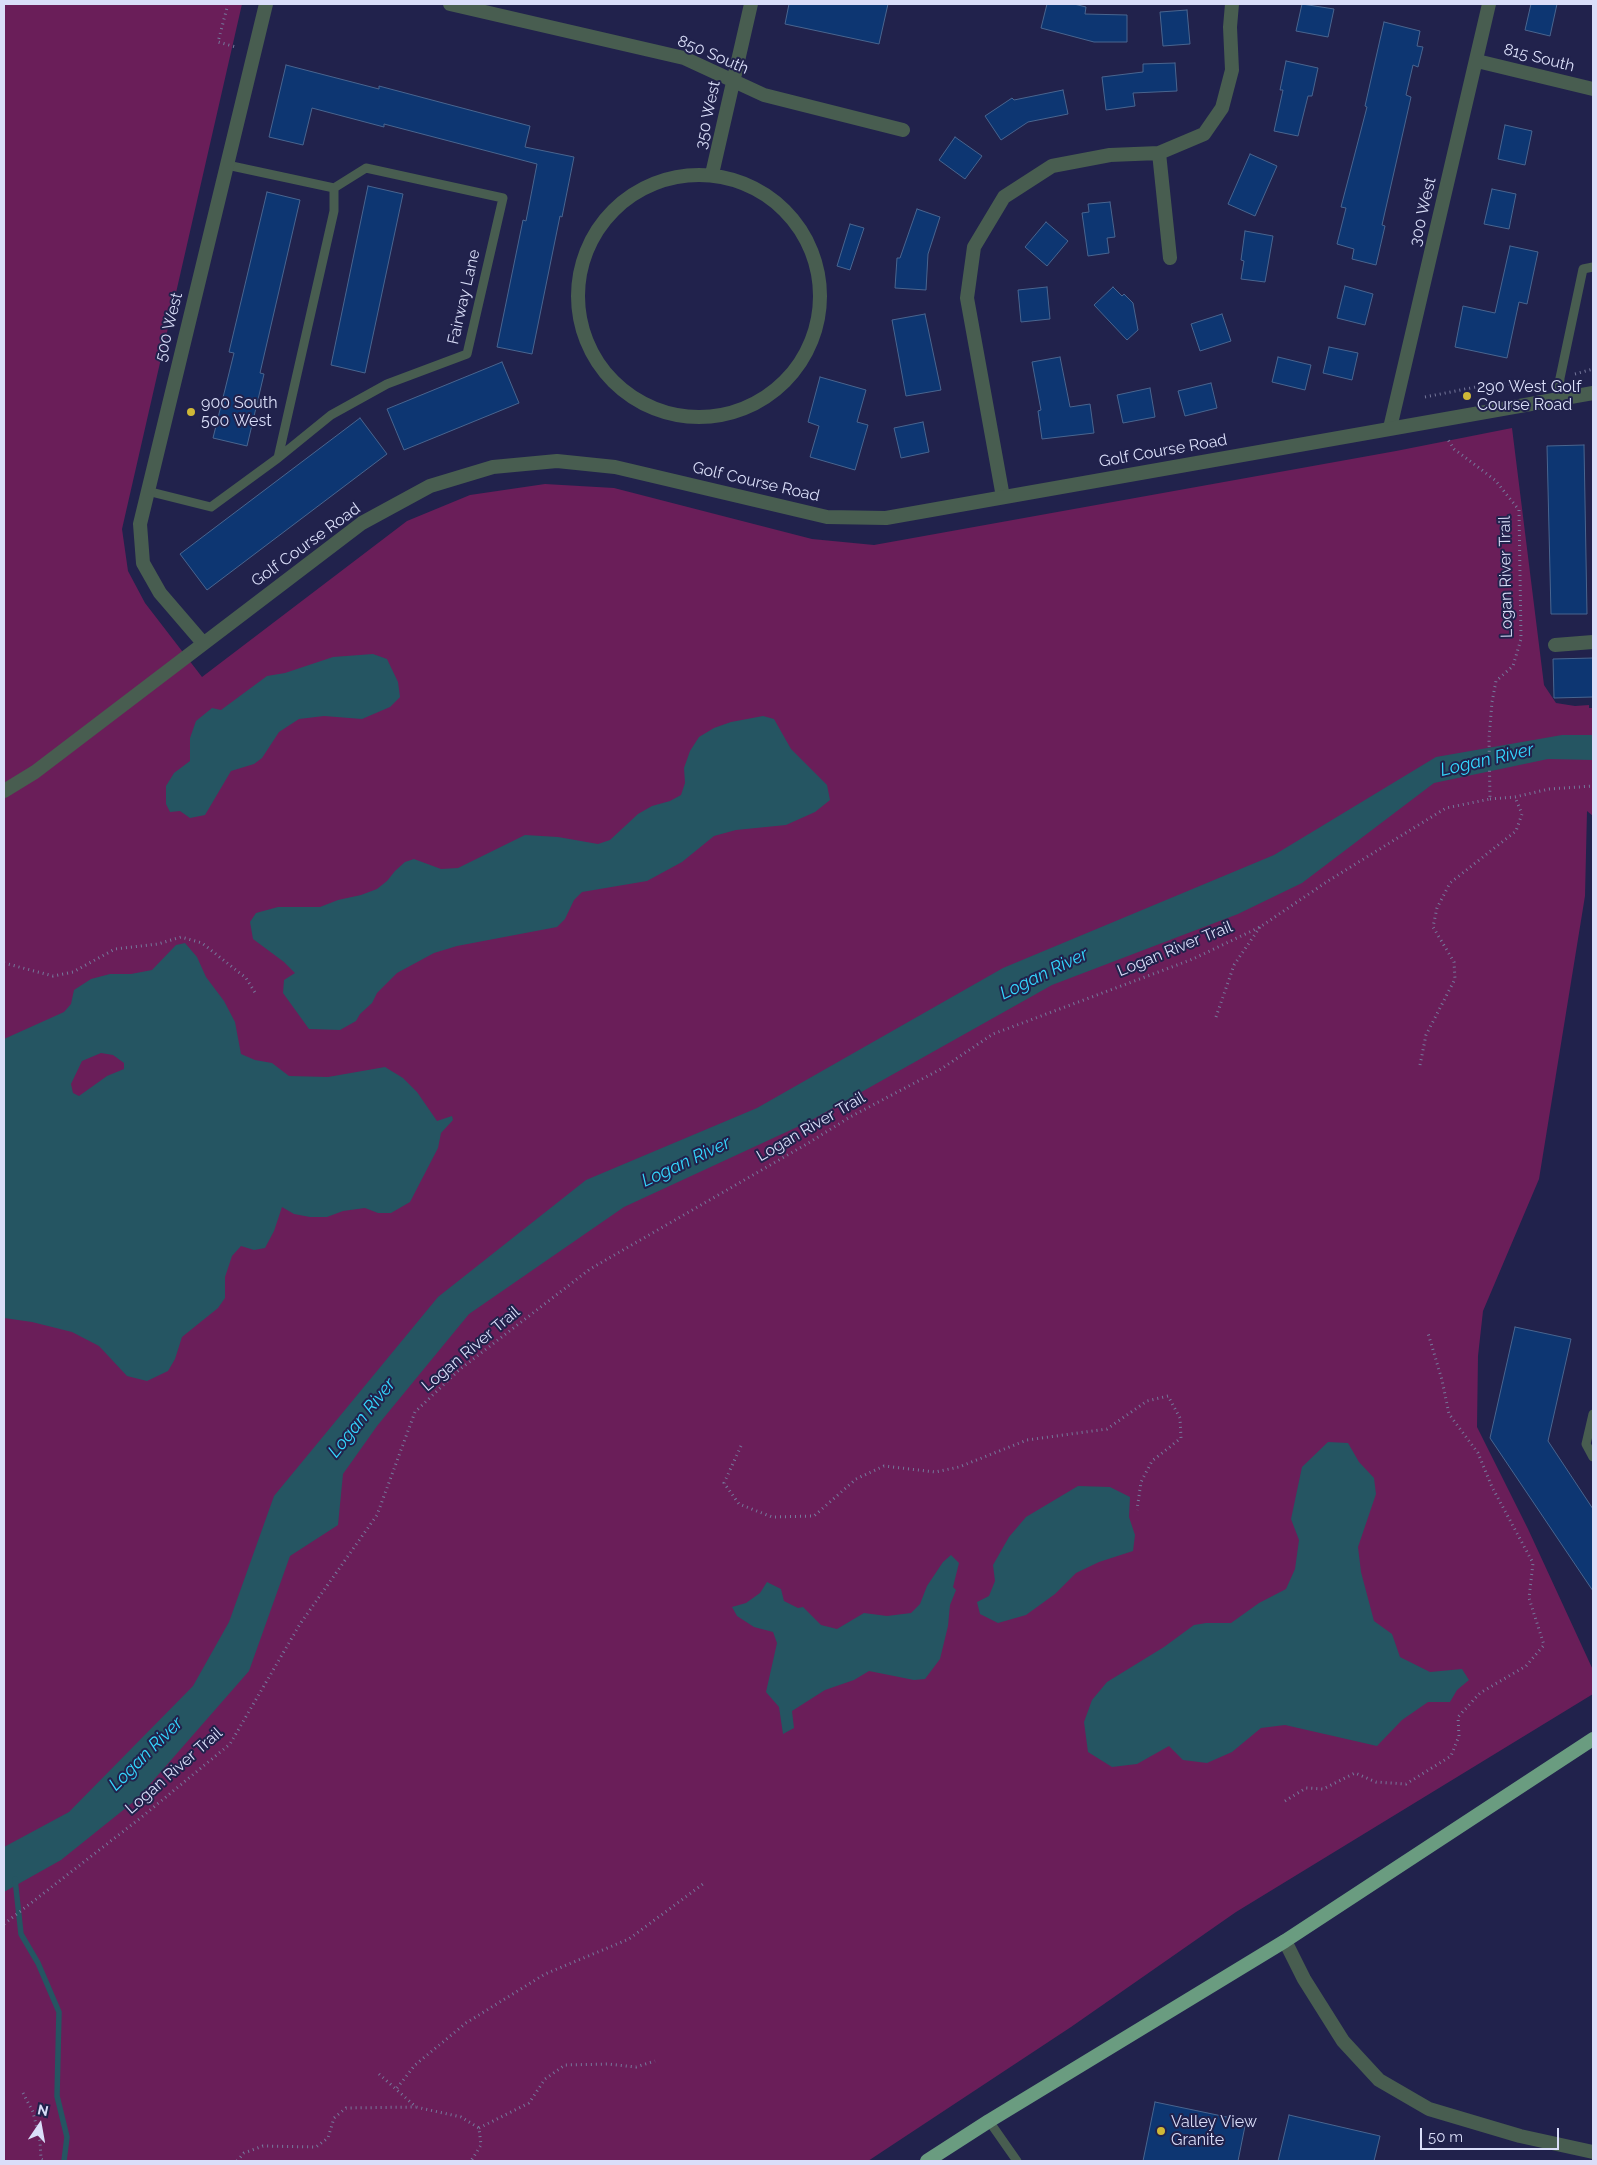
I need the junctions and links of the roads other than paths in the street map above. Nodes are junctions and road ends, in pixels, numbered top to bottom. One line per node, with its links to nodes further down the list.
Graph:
1 (266, 4): 11 (street, 500 West)
2 (450, 4): 7 (street, 850 South)
3 (750, 4): 7 (street, 350 West)
4 (1232, 4): 10 (street)
5 (1489, 4): 6 (street, 300 West)
6 (1477, 61): 8 (street, 815 South); 18 (street, 300 West)
7 (733, 82): 9 (street, 850 South); 12 (street, 350 West)
8 (1593, 89)
9 (903, 130)
10 (1159, 153): 14 (street); 21 (street)
11 (227, 165): 13 (lane); 20 (street, 500 West)
12 (712, 174): 12 (street)
13 (334, 188): 19 (lane); 19 (lane, Fairway Lane)
14 (1170, 258)
15 (1593, 267): 17 (lane)
16 (1593, 393): 17 (street, Golf Course Road)
17 (1559, 399): 18 (street, Golf Course Road)
18 (1390, 428): 21 (street, Golf Course Road)
19 (278, 458): 20 (lane, Fairway Lane)
20 (147, 491): 23 (street, 500 West)
21 (1003, 497): 23 (street, Golf Course Road)
22 (1593, 642): 24 (street)
23 (203, 643): 25 (street, Golf Course Road)
24 (1555, 645)
25 (4, 791)
26 (1593, 1414): 27 (lane)
27 (1593, 1457)
28 (1593, 1739): 29 (highway)
29 (1285, 1941): 30 (highway); 31 (street)
30 (989, 2121): 32 (highway); 33 (lane)
31 (1593, 2152)
32 (927, 2161)
33 (1017, 2161)

